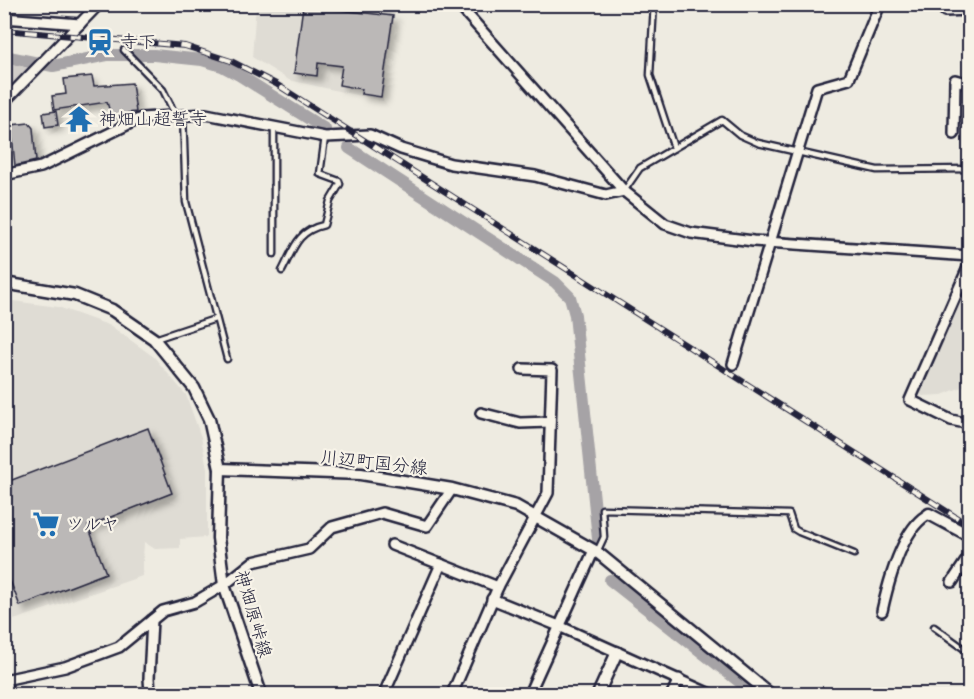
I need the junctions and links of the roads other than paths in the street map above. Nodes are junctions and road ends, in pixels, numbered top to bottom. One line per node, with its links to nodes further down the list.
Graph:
1 (99, 4): 8 (street)
2 (458, 4): 20 (street)
3 (654, 4): 16 (lane)
4 (880, 4): 17 (street)
5 (946, 4): 6 (street)
6 (969, 10)
7 (4, 18): 8 (street)
8 (80, 24): 11 (street)
9 (126, 53): 12 (lane)
10 (969, 84): 14 (street)
11 (4, 102)
12 (179, 114): 13 (street); 19 (street); 27 (lane)
13 (274, 128): 15 (street); 22 (lane)
14 (954, 134)
15 (325, 137): 20 (street); 25 (lane)
16 (674, 148): 17 (lane); 20 (lane)
17 (797, 153): 18 (lane); 21 (street)
18 (969, 169)
19 (4, 175)
20 (624, 191): 21 (street)
21 (771, 242): 23 (street); 30 (street)
22 (274, 254)
23 (969, 256)
24 (969, 263): 34 (street)
25 (282, 271)
26 (4, 283): 28 (street)
27 (215, 319): 28 (lane); 29 (lane)
28 (154, 339): 35 (street)
29 (227, 358)
30 (733, 364)
31 (522, 369): 33 (street)
32 (481, 413): 33 (street)
33 (550, 422): 38 (street)
34 (969, 424)
35 (220, 469): 36 (street, 川辺町国分線); 46 (street, 神畑原峠線)
36 (452, 489): 38 (street, 川辺町国分線); 46 (street)
37 (929, 514): 39 (street); 49 (street)
38 (537, 516): 41 (street, 川辺町国分線); 47 (street)
39 (969, 536)
40 (392, 545): 44 (street)
41 (596, 551): 42 (lane); 51 (street); 66 (street, 川辺町国分線)
42 (854, 554)
43 (969, 555): 45 (street)
44 (441, 564): 47 (street); 60 (street)
45 (952, 582)
46 (224, 585): 50 (street); 59 (street, 神畑原峠線)
47 (498, 587): 48 (street)
48 (492, 599): 51 (street); 61 (street)
49 (882, 611)
50 (152, 620): 55 (street); 58 (street)
51 (559, 626): 53 (street); 62 (street)
52 (934, 627): 54 (lane)
53 (617, 652): 56 (street); 63 (street)
54 (969, 653)
55 (5, 679): 57 (street)
56 (679, 679): 64 (street); 65 (street)
57 (8, 694)
58 (150, 694)
59 (261, 694)
60 (384, 694)
61 (452, 694)
62 (529, 694)
63 (598, 694)
64 (672, 694)
65 (710, 694)
66 (770, 694)

